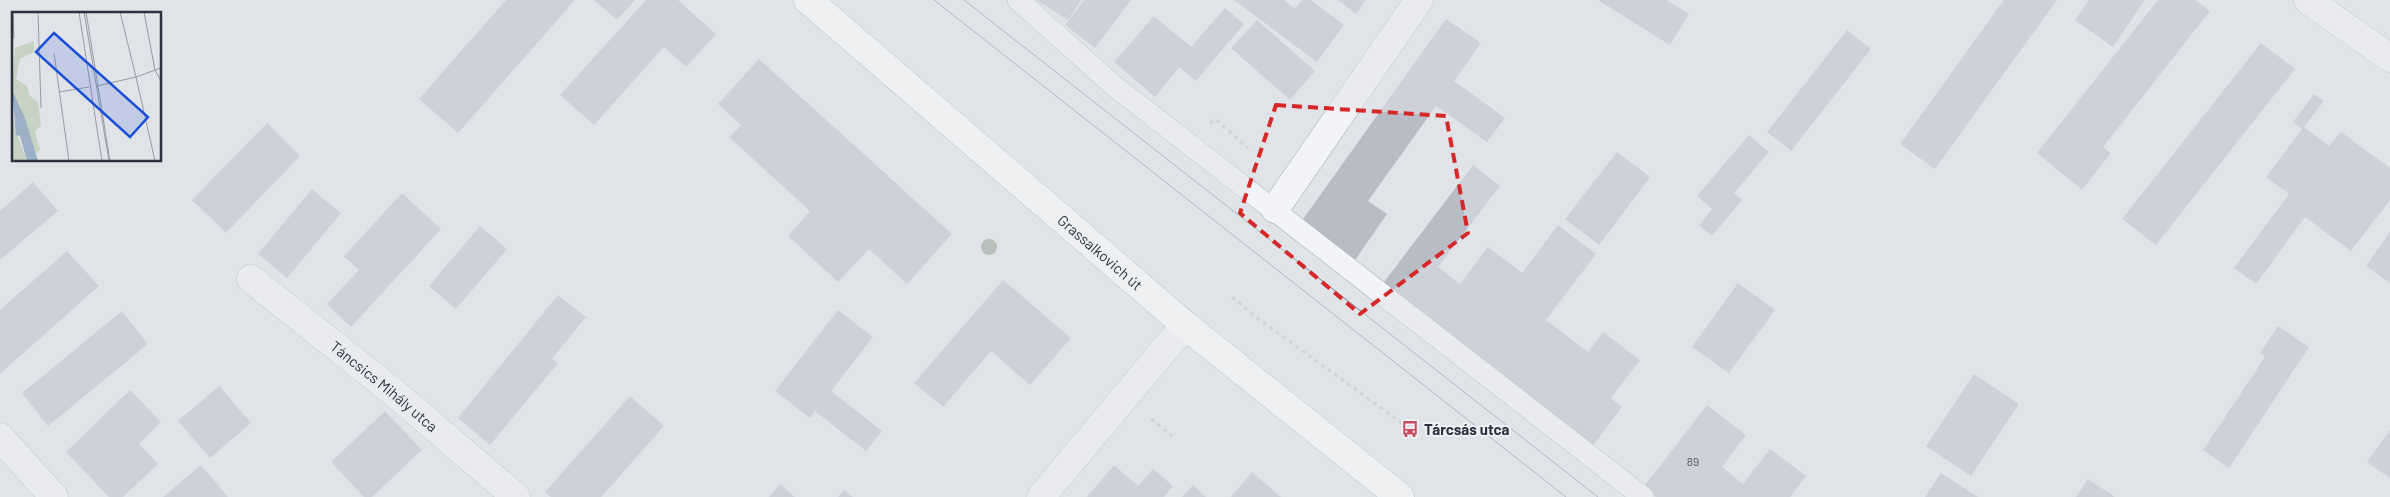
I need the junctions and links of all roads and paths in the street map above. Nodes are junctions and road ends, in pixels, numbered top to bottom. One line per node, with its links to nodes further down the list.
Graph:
1 (808, 0): 11 (main road, Grassalkovich út)
2 (1018, 0): 8 (lane)
3 (1419, 0): 8 (street)
4 (2308, 0): 5 (street)
5 (2390, 58)
6 (1215, 119): 7 (path)
7 (1248, 148)
8 (1275, 209): 20 (lane)
9 (251, 279): 17 (street, Táncsics Mihály utca)
10 (1232, 297): 13 (path)
11 (1185, 325): 18 (street); 19 (main road, Grassalkovich út)
12 (1148, 417): 14 (path)
13 (1410, 429)
14 (1172, 436)
15 (0, 437): 16 (street)
16 (54, 497)
17 (516, 497)
18 (1041, 497)
19 (1400, 497)
20 (1643, 497)

